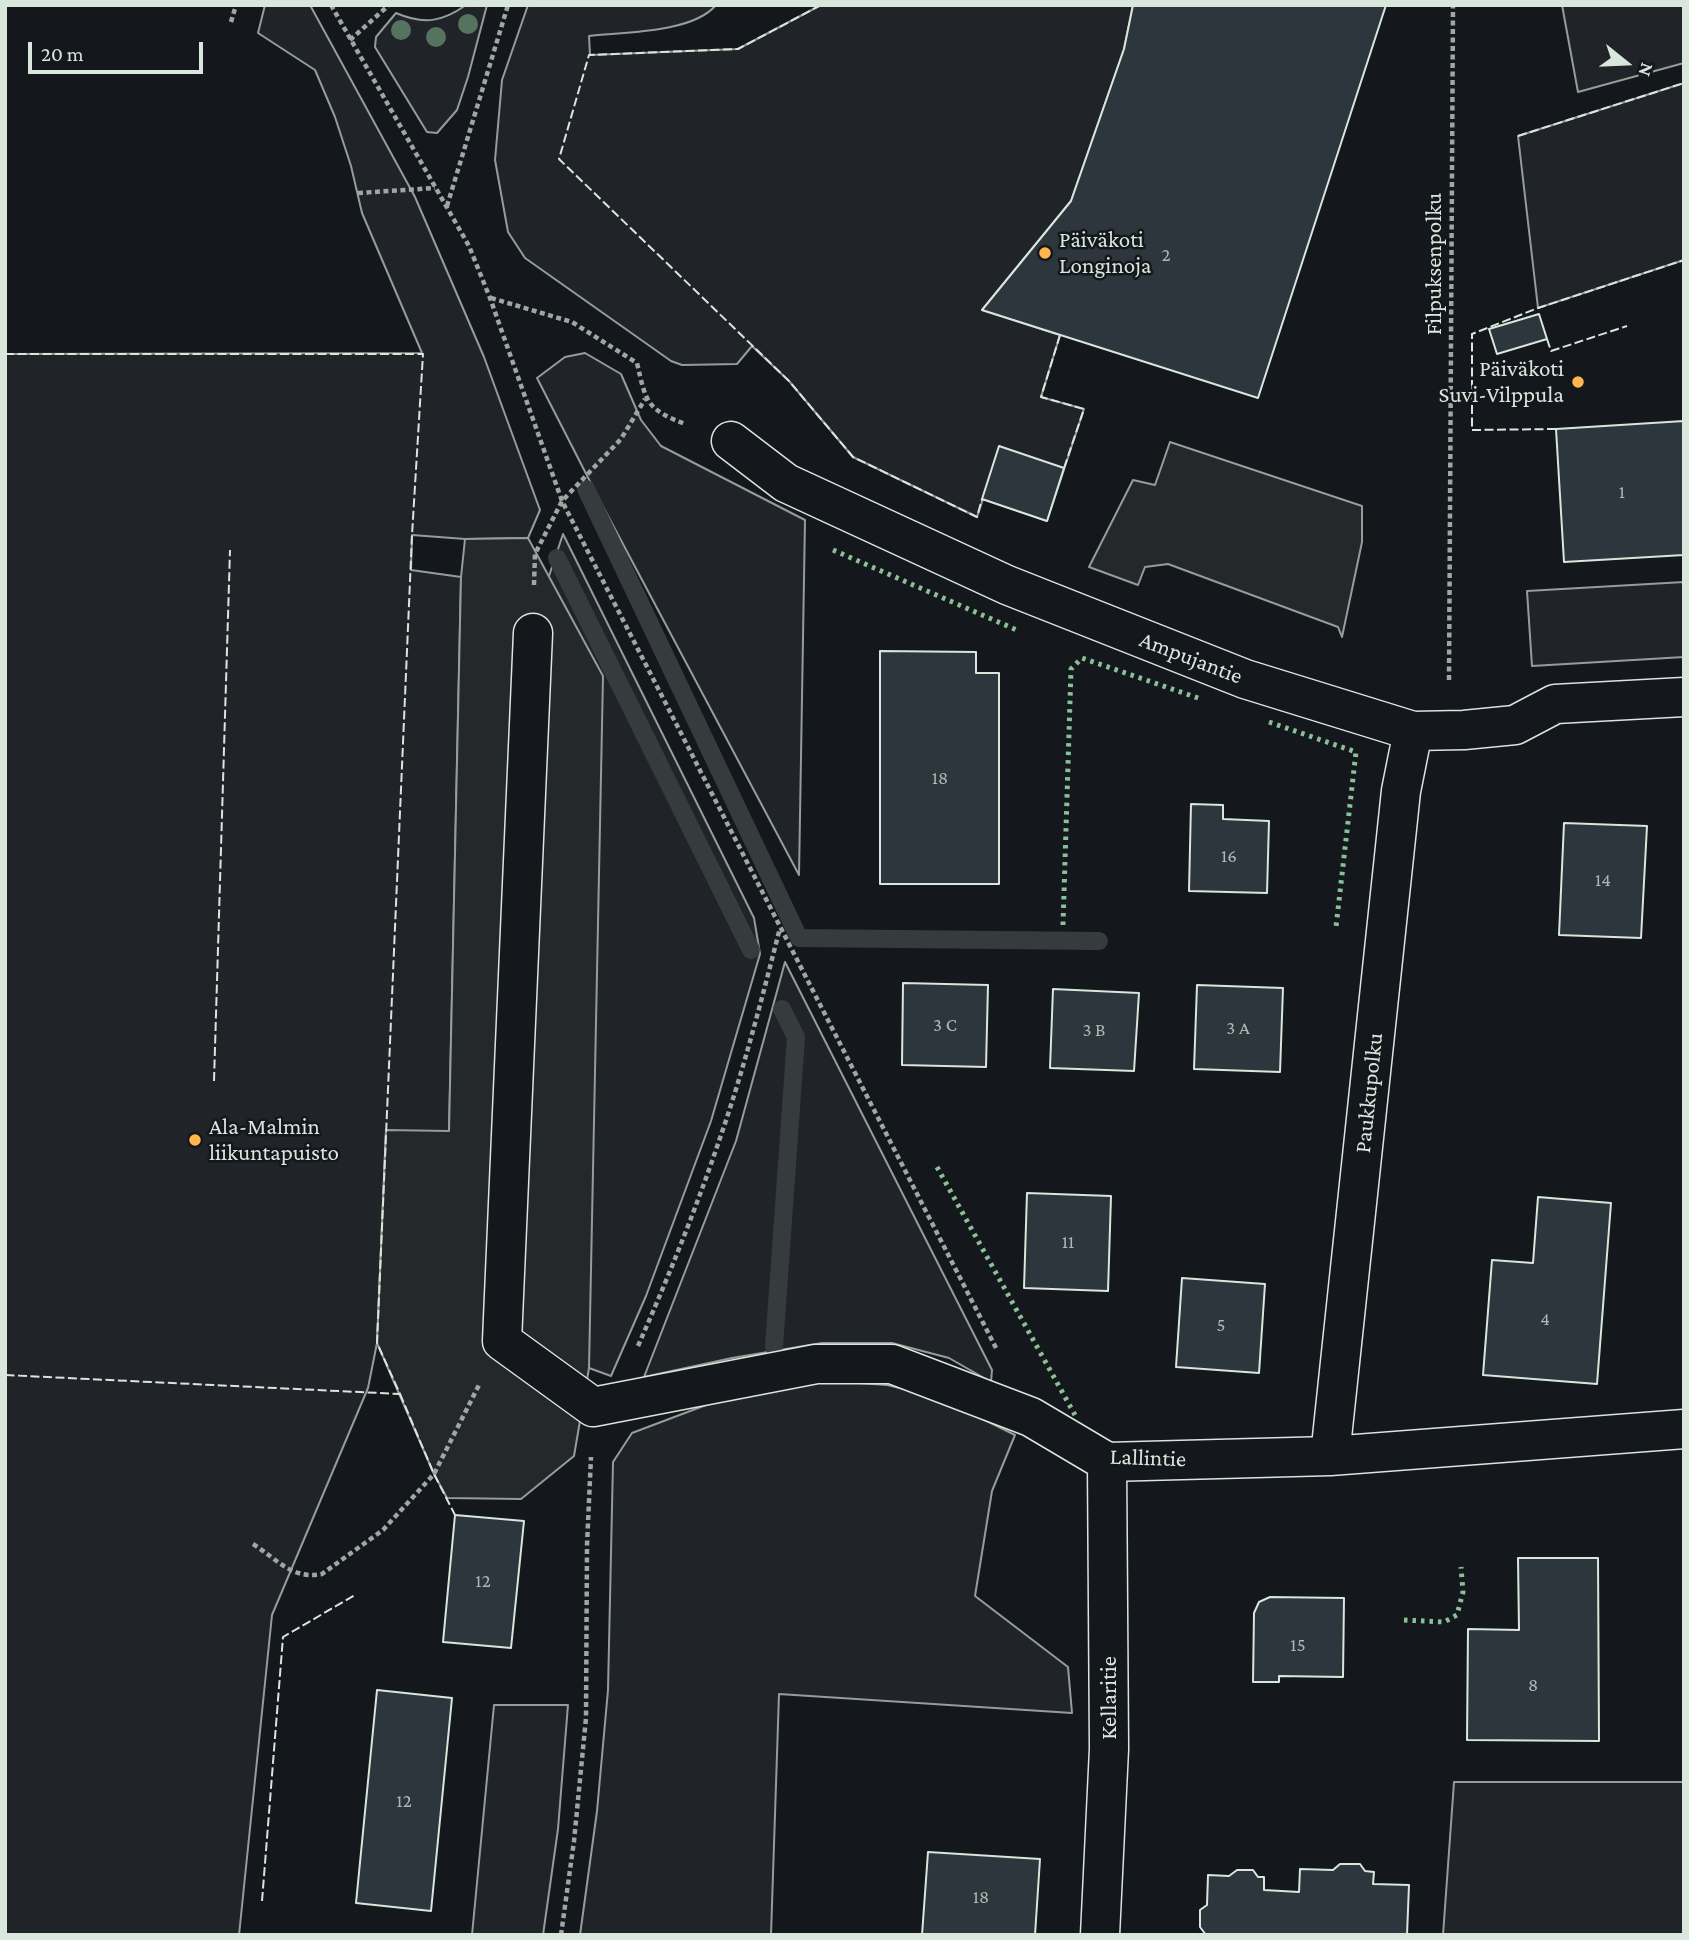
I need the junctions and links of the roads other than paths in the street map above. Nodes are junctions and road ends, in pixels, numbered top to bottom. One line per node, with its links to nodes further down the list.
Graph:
1 (732, 441): 4 (street, Ampujantie)
2 (533, 633): 7 (street, Lallintie)
3 (1684, 697): 4 (street, Ampujantie)
4 (1413, 731): 6 (street, Paukkupolku)
5 (1684, 1429): 6 (street, Lallintie)
6 (1330, 1456): 7 (street, Lallintie)
7 (1107, 1462): 8 (street, Kellaritie)
8 (1100, 1935)

